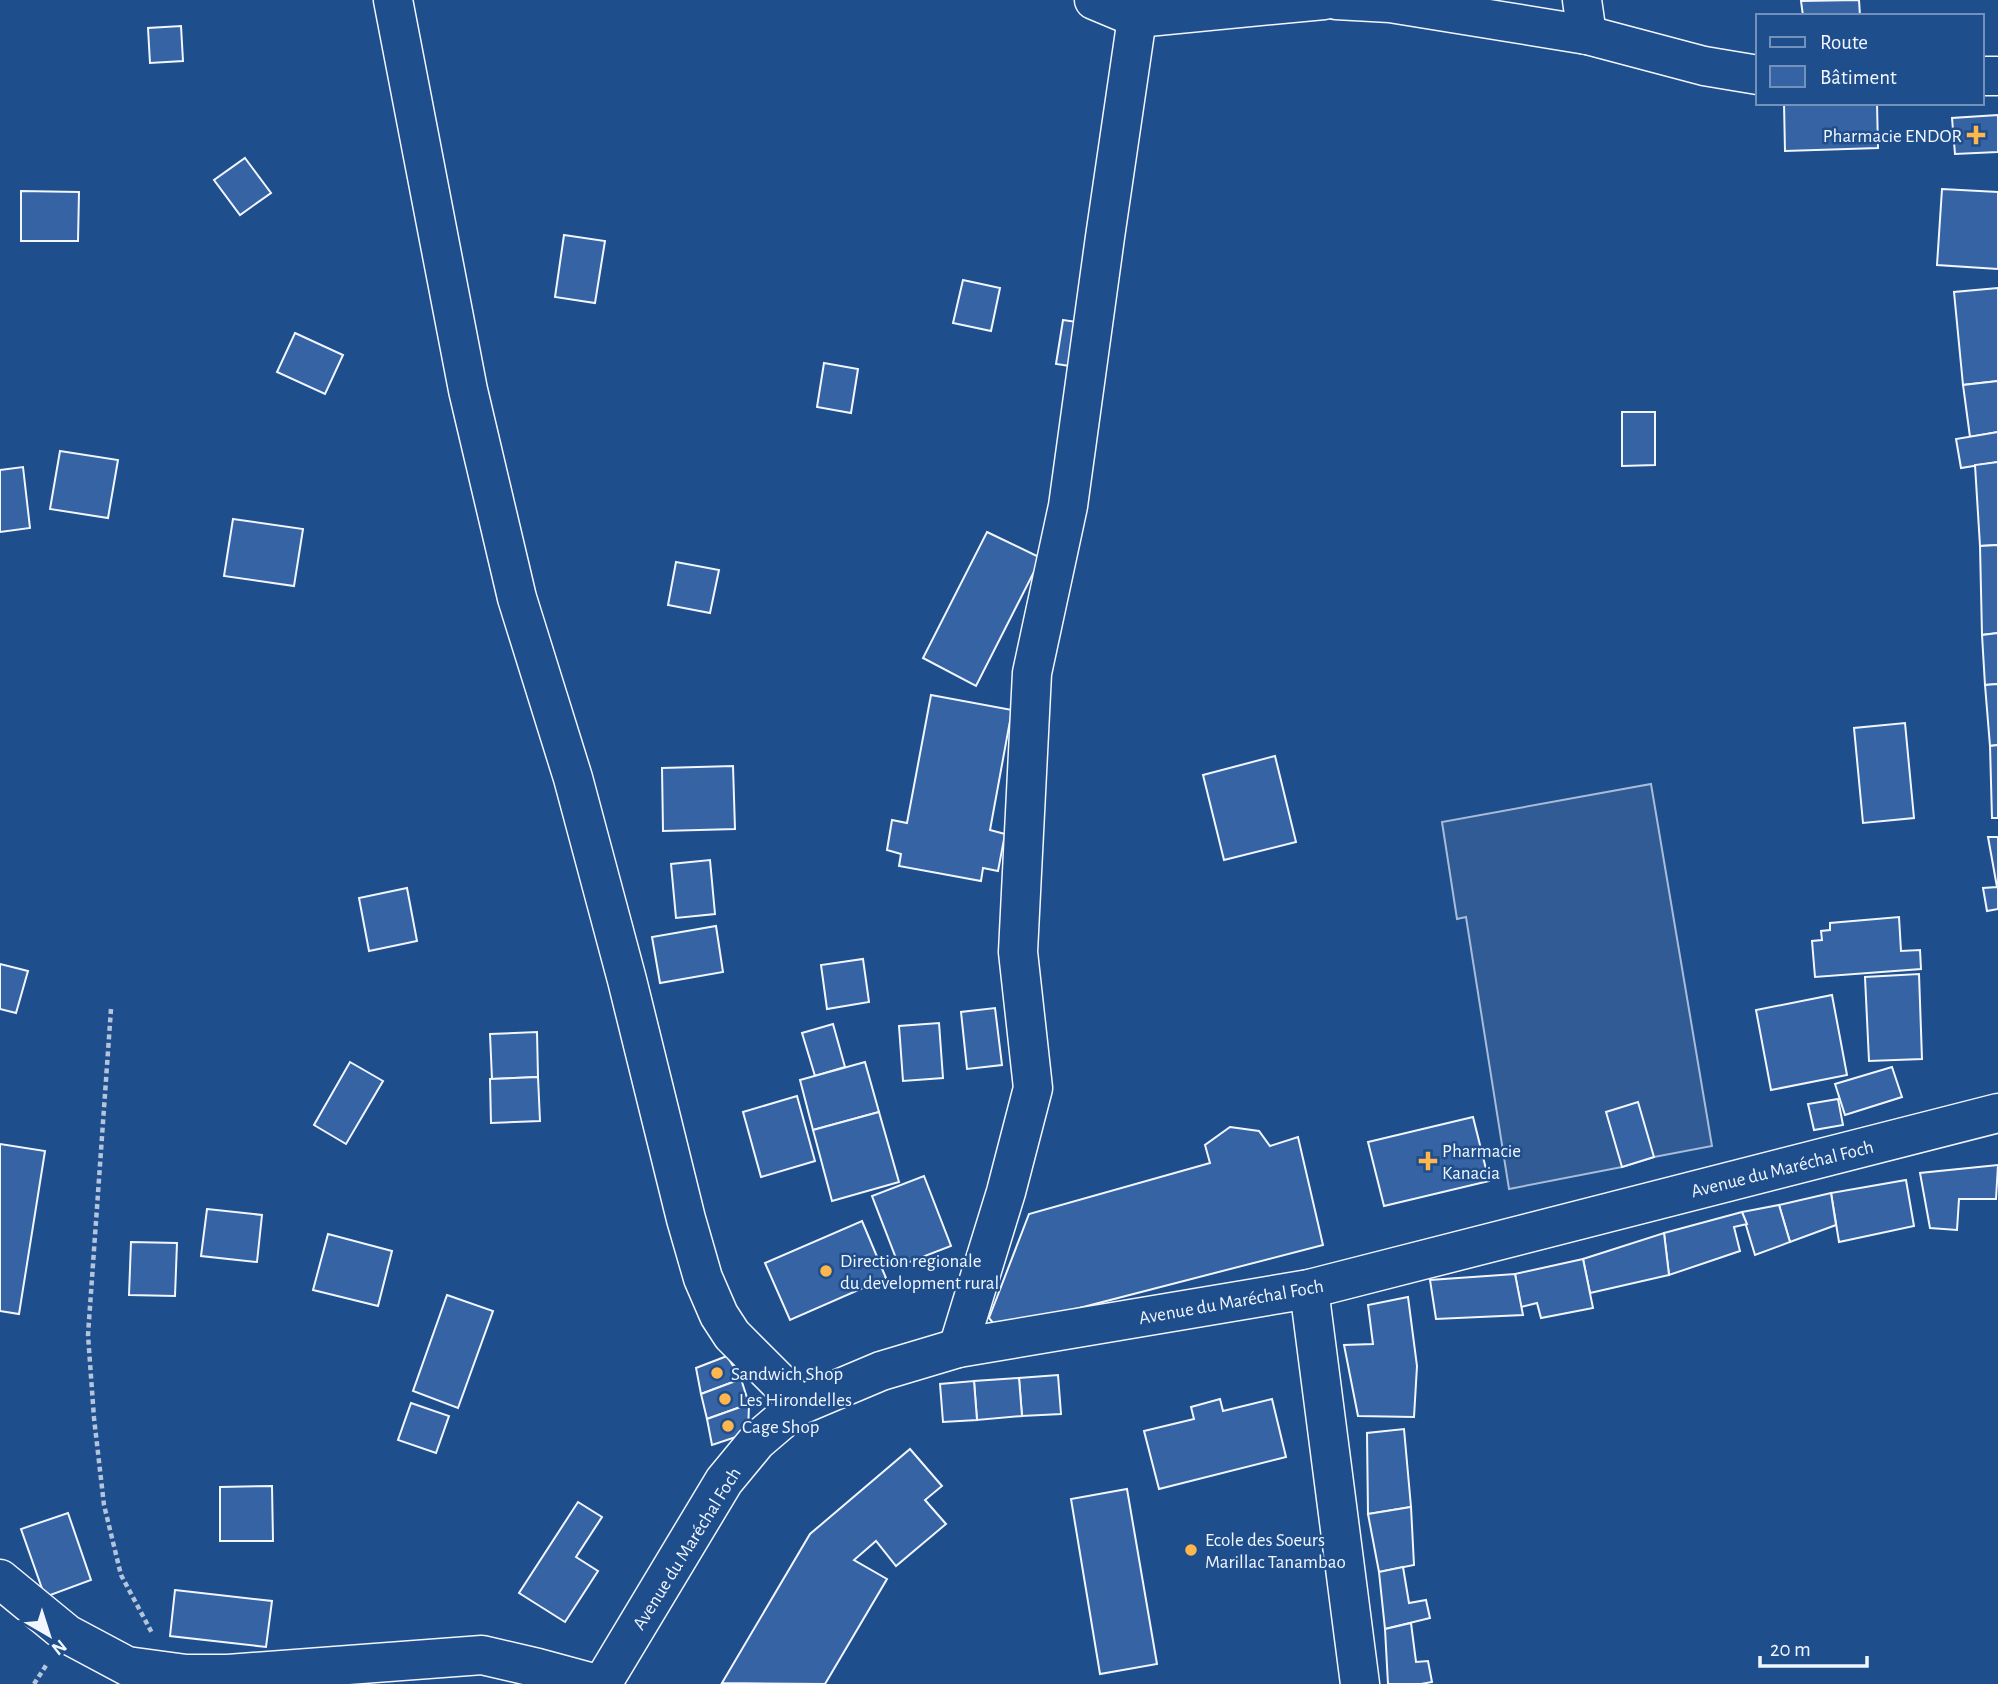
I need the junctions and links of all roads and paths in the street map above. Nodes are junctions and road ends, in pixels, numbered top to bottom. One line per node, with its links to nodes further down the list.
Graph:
1 (393, 0): 12 (street)
2 (1094, 0): 5 (street)
3 (1325, 0): 5 (street)
4 (1336, 0): 6 (street)
5 (1137, 18): 11 (street)
6 (1585, 18): 7 (street)
7 (1756, 75)
8 (111, 1009): 14 (path)
9 (1998, 1113): 10 (street, Avenue du Maréchal Foch)
10 (1309, 1289): 11 (street, Avenue du Maréchal Foch); 16 (street)
11 (958, 1348): 12 (street, Avenue du Maréchal Foch)
12 (798, 1406): 15 (street, Avenue du Maréchal Foch)
13 (0, 1579): 14 (street)
14 (186, 1674): 15 (street)
15 (599, 1684)
16 (1360, 1684)

